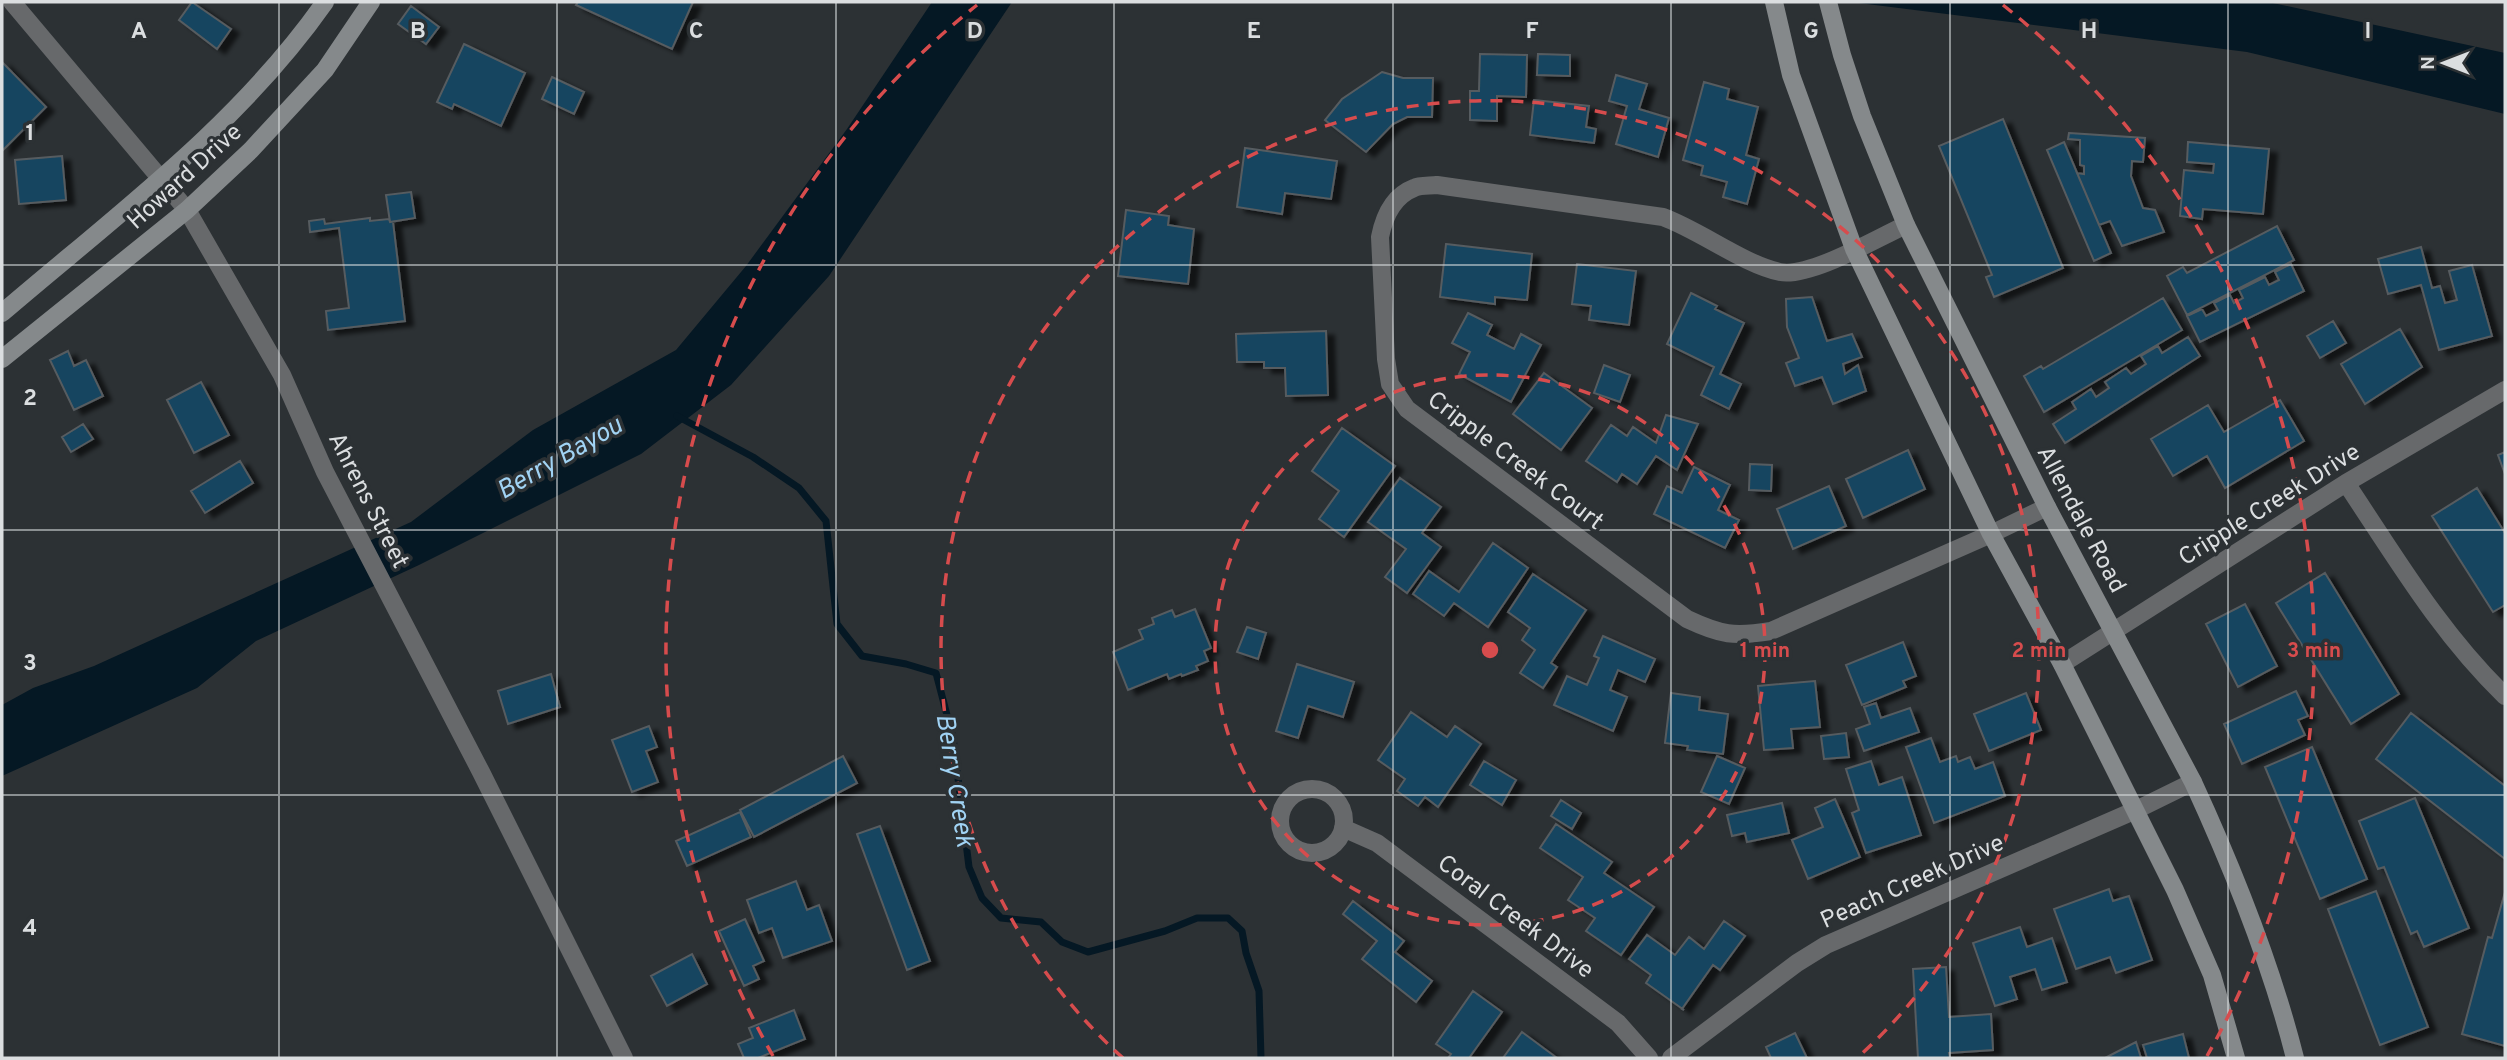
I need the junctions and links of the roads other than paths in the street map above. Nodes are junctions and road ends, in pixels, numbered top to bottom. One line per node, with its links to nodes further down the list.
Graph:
1 (12, 2): 6 (street, Ahrens Street)
2 (325, 2): 6 (main road, Howard Drive)
3 (371, 2): 7 (main road, Howard Drive)
4 (1773, 2): 9 (main road)
5 (1828, 2): 8 (main road, Allendale Road)
6 (161, 180): 7 (street, Ahrens Street); 10 (main road, Howard Drive)
7 (187, 211): 11 (main road, Howard Drive); 22 (street, Ahrens Street)
8 (1906, 225): 9 (street, Cripple Creek Court); 14 (main road, Allendale Road)
9 (1854, 249): 15 (main road); 15 (street, Cripple Creek Court)
10 (2, 313)
11 (2, 359)
12 (2505, 390): 13 (street, Cripple Creek Drive)
13 (2346, 483): 16 (street, Cripple Creek Drive); 18 (street)
14 (2047, 507): 15 (street, Cripple Creek Court); 16 (main road, Allendale Road)
15 (1990, 534): 17 (main road)
16 (2114, 631): 17 (street, Cripple Creek Drive); 19 (main road, Allendale Road)
17 (2062, 664): 20 (main road)
18 (2505, 696)
19 (2193, 782): 20 (street, Peach Creek Drive); 26 (main road, Allendale Road)
20 (2136, 810): 24 (street, Peach Creek Drive); 25 (main road)
21 (1343, 828): 23 (street, Coral Creek Drive)
22 (624, 1058)
23 (1649, 1058)
24 (1671, 1058)
25 (2235, 1058)
26 (2295, 1058)

